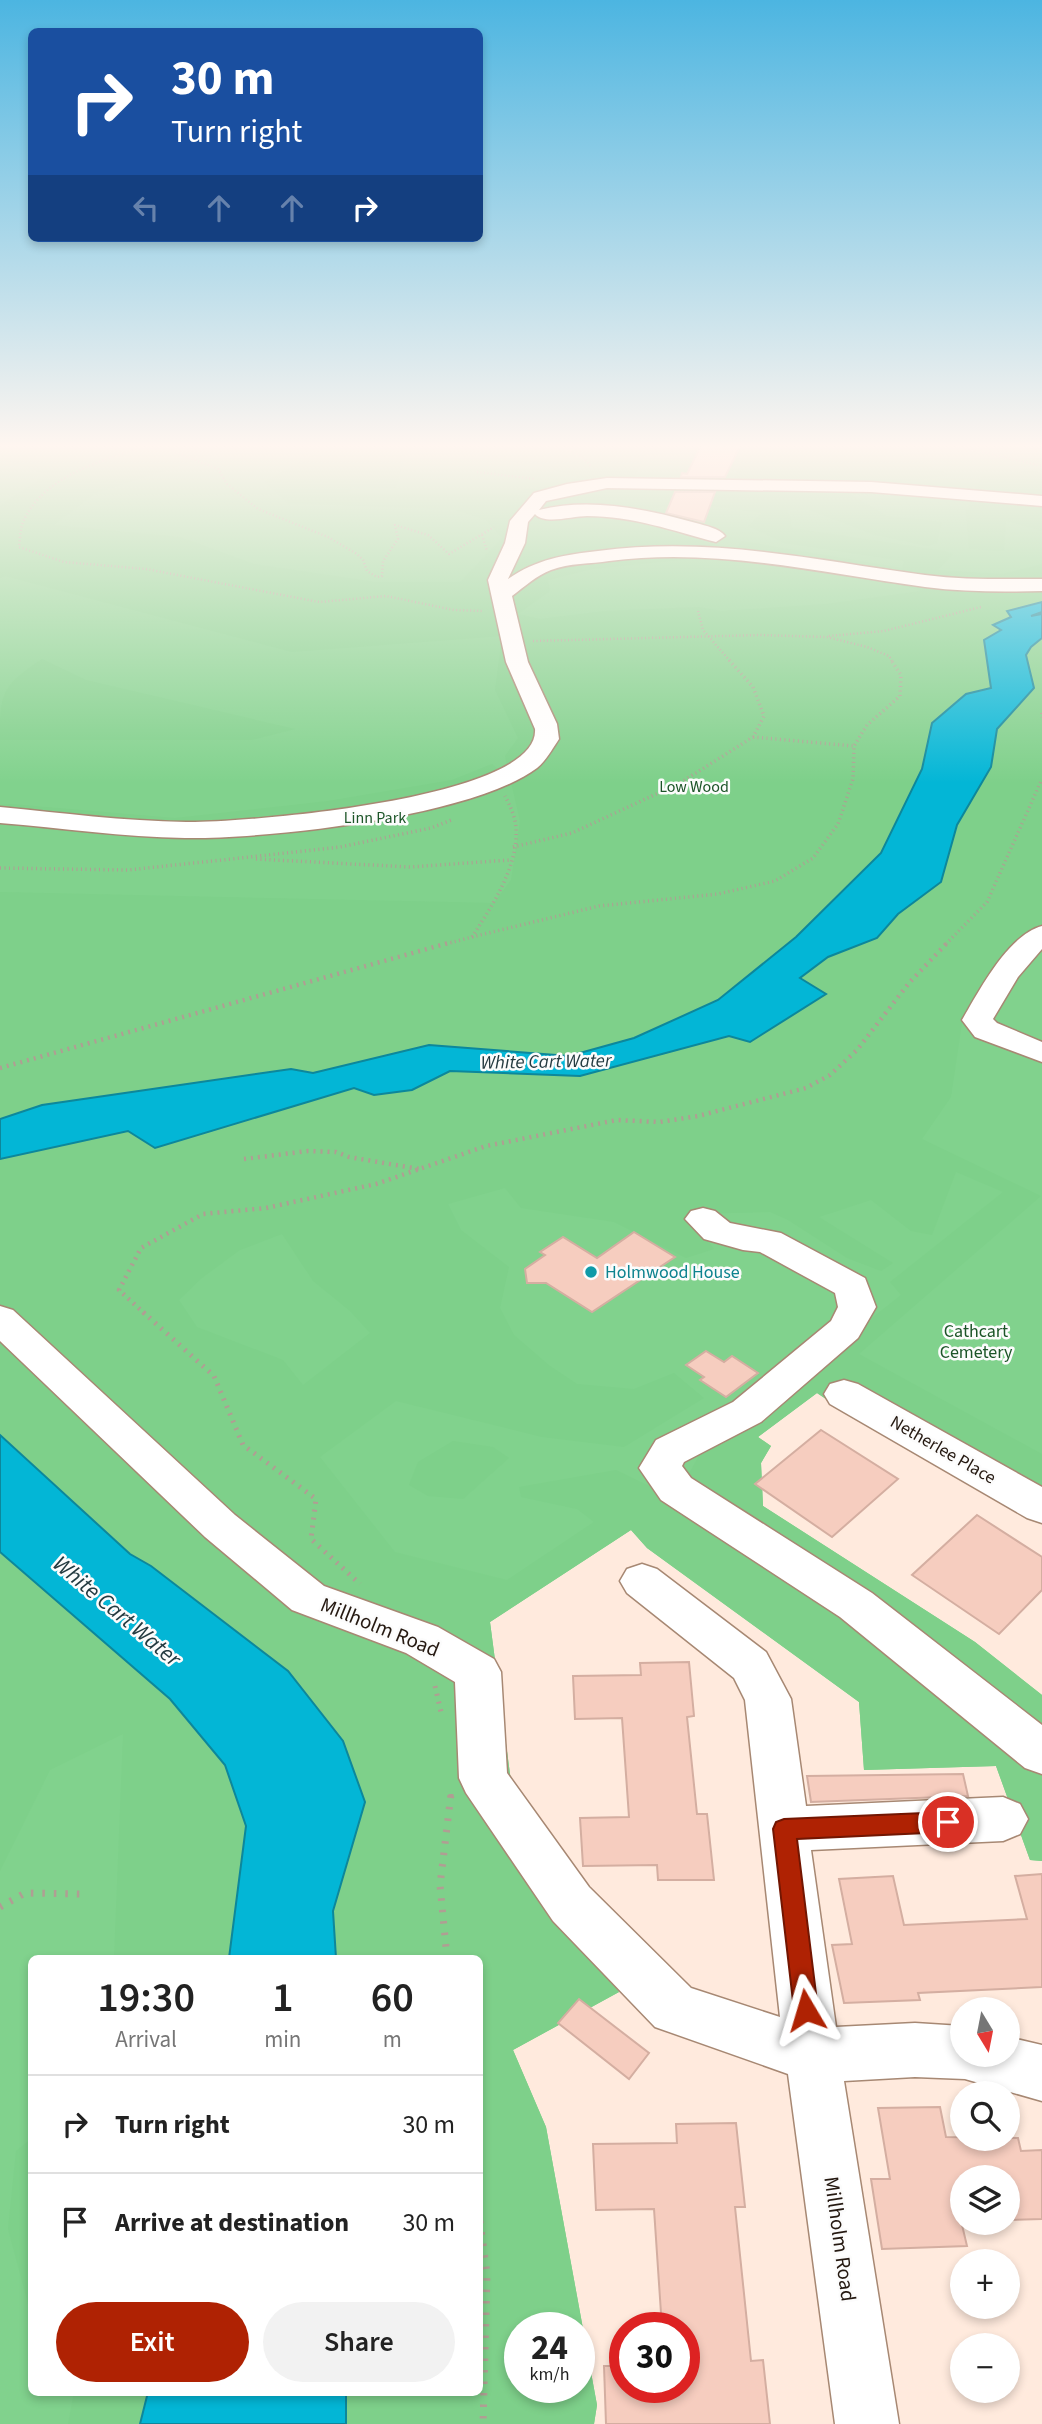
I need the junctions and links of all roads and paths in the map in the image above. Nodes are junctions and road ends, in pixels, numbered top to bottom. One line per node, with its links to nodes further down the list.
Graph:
1 (49, 557): 8 (path)
2 (360, 557): 3 (path)
3 (386, 557)
4 (509, 557): 8 (street)
5 (591, 557): 8 (street)
6 (758, 557): 7 (street)
7 (1032, 586): 11 (path)
8 (503, 603): 12 (street)
9 (698, 611): 10 (path)
10 (711, 636): 11 (path); 12 (path); 13 (path)
11 (827, 637): 14 (path)
12 (511, 641): 15 (street)
13 (753, 737): 14 (path); 18 (path)
14 (854, 746): 22 (path)
15 (501, 779): 17 (street); 18 (path)
16 (1042, 779): 26 (path)
17 (0, 816)
18 (513, 846): 20 (path)
19 (241, 858): 20 (path)
20 (510, 860): 22 (path)
21 (1041, 936): 23 (street)
22 (472, 937): 24 (path)
23 (1042, 1053)
24 (0, 1068)
25 (244, 1159): 26 (path)
26 (419, 1169): 32 (path)
27 (703, 1219): 35 (street)
28 (0, 1319): 33 (street, Millholm Road)
29 (844, 1394): 30 (street, Netherlee Place)
30 (1042, 1507)
31 (642, 1581): 38 (street, Millholm Road)
32 (362, 1585)
33 (422, 1640): 34 (path); 43 (street, Millholm Road)
34 (444, 1721)
35 (1042, 1753)
36 (451, 1789): 41 (path)
37 (1003, 1819): 38 (street)
38 (784, 1829): 43 (street, Millholm Road)
39 (84, 1894): 40 (path)
40 (0, 1906)
41 (447, 1955)
42 (950, 2052): 43 (street, Millholm Road)
43 (813, 2055): 48 (street, Millholm Road)
44 (1020, 2067): 45 (street)
45 (1042, 2073)
46 (483, 2244): 47 (path)
47 (483, 2424)
48 (867, 2424)

